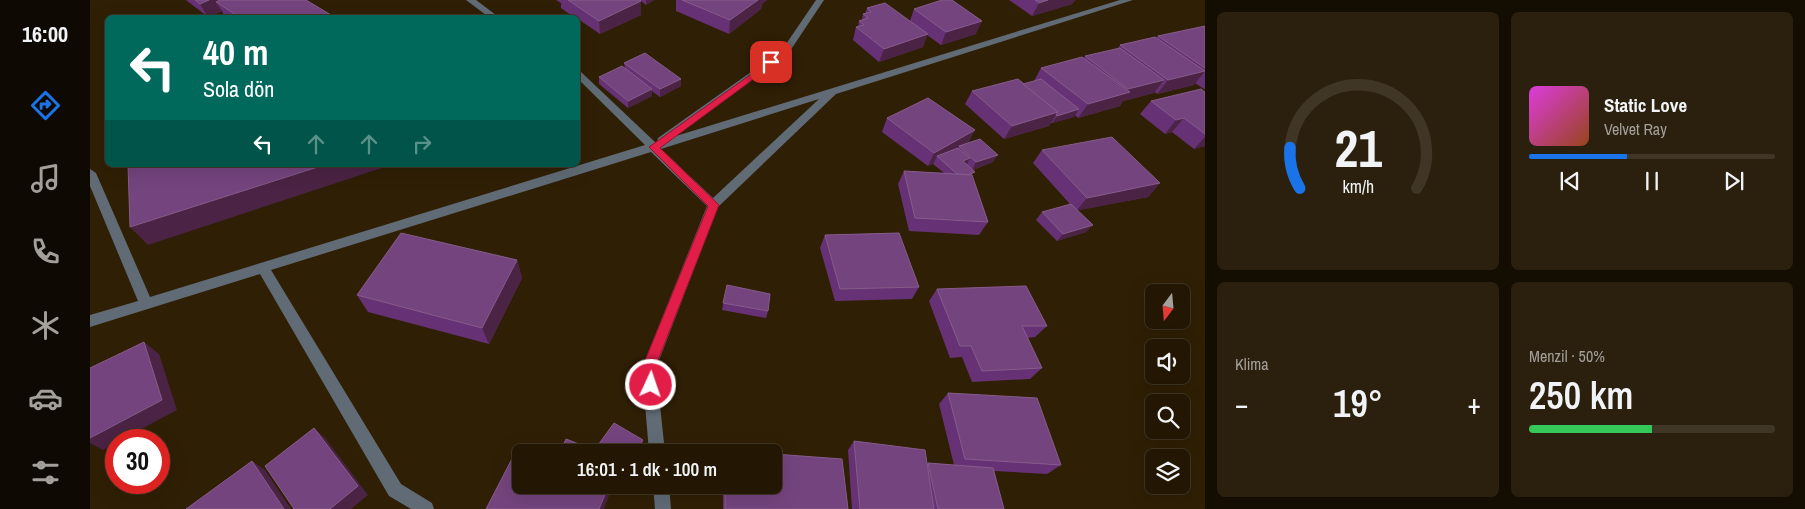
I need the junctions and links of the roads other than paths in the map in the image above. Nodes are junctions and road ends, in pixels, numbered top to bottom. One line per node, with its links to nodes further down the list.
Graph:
1 (470, 0): 4 (street)
2 (820, 0): 7 (street)
3 (1129, 0): 6 (street)
4 (492, 15)
5 (580, 76): 7 (street)
6 (833, 92): 7 (street); 9 (street)
7 (654, 147): 9 (street); 10 (street)
8 (90, 173): 11 (street)
9 (713, 205): 13 (street)
10 (263, 268): 11 (street); 15 (street)
11 (146, 304): 12 (street)
12 (90, 321)
13 (657, 444)
14 (662, 494): 16 (street)
15 (426, 509)
16 (663, 509)

